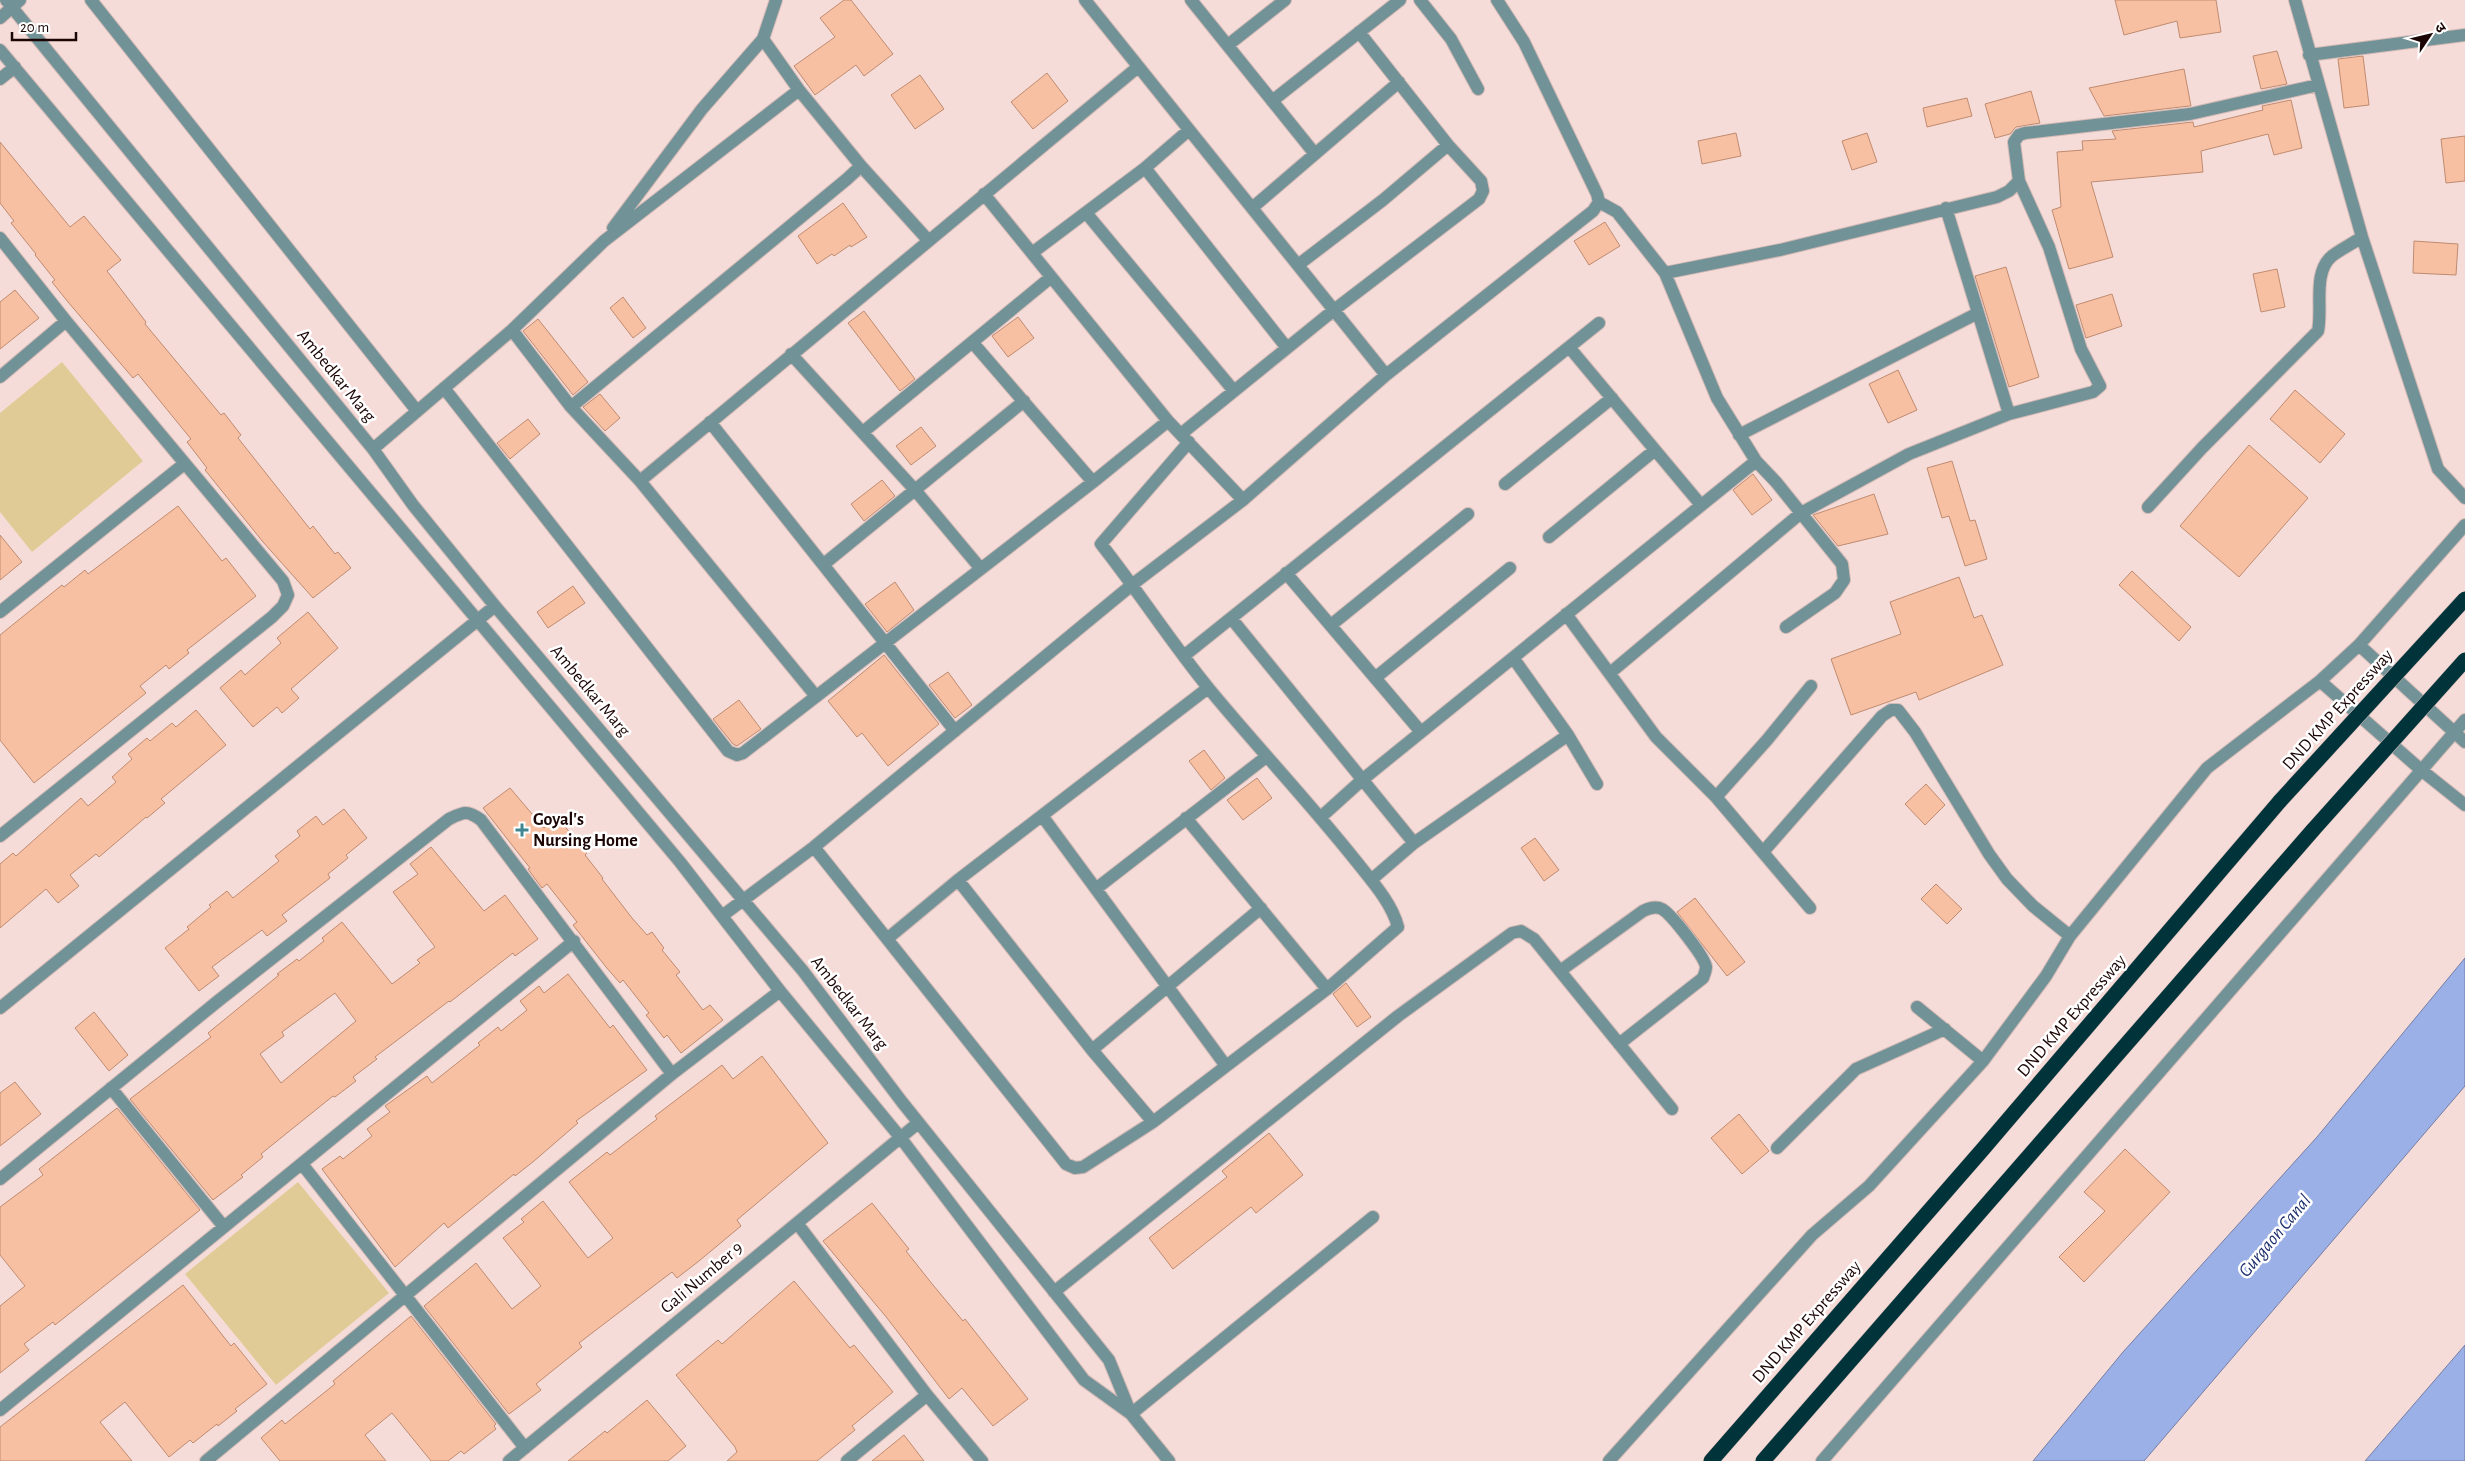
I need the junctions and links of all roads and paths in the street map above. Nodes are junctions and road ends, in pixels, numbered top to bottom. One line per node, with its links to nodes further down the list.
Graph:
1 (91, 0): 61 (street)
2 (776, 0): 14 (street)
3 (1085, 0): 19 (street)
4 (1191, 0): 15 (street)
5 (1285, 0): 15 (street)
6 (1400, 0): 12 (street)
7 (1420, 0): 23 (street)
8 (1497, 0): 33 (street)
9 (2295, 0): 17 (street)
10 (13, 2): 11 (street); 68 (street, Ambedkar Marg)
11 (0, 18)
12 (1359, 32): 21 (street); 25 (street)
13 (2465, 34): 17 (street)
14 (763, 39): 24 (street); 40 (street)
15 (1228, 45): 25 (street)
16 (0, 50): 18 (street, Ambedkar Marg)
17 (2309, 55): 22 (street)
18 (15, 67): 20 (street); 94 (street, Ambedkar Marg)
19 (1138, 67): 26 (street); 32 (street)
20 (0, 79)
21 (1399, 82): 27 (street); 28 (street)
22 (2318, 85): 31 (street); 37 (street)
23 (1478, 89)
24 (800, 90): 29 (street); 40 (street)
25 (1272, 101): 28 (street)
26 (1189, 130): 30 (street); 34 (street)
27 (1448, 145): 42 (street); 45 (street)
28 (1315, 154): 34 (street)
29 (860, 166): 39 (street); 60 (street)
30 (1145, 168): 36 (street); 52 (street)
31 (2019, 181): 35 (street); 62 (street)
32 (984, 194): 39 (street); 41 (street)
33 (1599, 202): 43 (street); 54 (street)
34 (1252, 208): 42 (street)
35 (1946, 208): 43 (street); 46 (street)
36 (1086, 214): 41 (street); 57 (street)
37 (2362, 237): 76 (street); 79 (street)
38 (0, 238): 47 (street)
39 (928, 240): 53 (street)
40 (604, 241): 49 (street)
41 (1032, 253): 44 (street)
42 (1298, 265): 45 (street)
43 (1665, 273): 66 (street)
44 (1050, 278): 50 (street); 63 (street)
45 (1334, 310): 52 (street); 54 (street)
46 (1978, 313): 62 (street); 66 (street)
47 (66, 321): 55 (street); 71 (street)
48 (1599, 324): 51 (street)
49 (512, 330): 56 (street); 60 (street)
50 (973, 343): 59 (street); 65 (street)
51 (1569, 347): 58 (street); 87 (street)
52 (1287, 348): 57 (street)
53 (792, 354): 64 (street); 65 (street)
54 (1386, 375): 77 (street)
55 (0, 377)
56 (444, 388): 61 (street); 107 (street)
57 (1234, 391): 67 (street)
58 (1612, 398): 69 (street); 74 (street)
59 (1024, 401): 73 (street); 75 (street)
60 (571, 407): 72 (street)
61 (417, 411): 68 (street)
62 (2009, 414): 80 (street)
63 (1168, 421): 67 (street); 73 (street)
64 (710, 422): 72 (street); 84 (street)
65 (863, 432): 75 (street)
66 (1739, 435): 70 (street)
67 (1185, 438): 77 (street); 88 (street)
68 (373, 449): 90 (street, Ambedkar Marg)
69 (1655, 450): 78 (street); 83 (street)
70 (1756, 461): 78 (street); 80 (street)
71 (184, 464): 91 (street); 123 (street)
72 (640, 480): 107 (street)
73 (1093, 482): 86 (street)
74 (1505, 484)
75 (915, 490): 84 (street); 86 (street)
76 (2465, 498)
77 (1243, 500): 88 (street)
78 (1701, 505): 92 (street)
79 (2148, 507)
80 (1801, 513): 96 (street); 102 (street)
81 (1468, 514): 95 (street)
82 (2465, 525): 97 (street)
83 (1549, 536)
84 (824, 564): 98 (street)
85 (1510, 568): 103 (street)
86 (981, 569): 98 (street)
87 (1286, 573): 93 (street); 95 (street)
88 (1133, 584): 99 (street); 109 (street)
89 (2465, 599): 172 (highway, DND KMP Expressway, bridge)
90 (495, 606): 94 (street); 130 (street, Ambedkar Marg)
91 (0, 612)
92 (1566, 614): 100 (street); 102 (street)
93 (1231, 618): 99 (street); 116 (street)
94 (476, 622): 133 (street, Ambedkar Marg); 142 (street)
95 (1331, 625): 103 (street)
96 (1786, 627)
97 (2359, 644): 104 (street); 111 (street)
98 (885, 645): 107 (street); 109 (street)
99 (1185, 655): 106 (street)
100 (1514, 659): 110 (street); 112 (street)
101 (2465, 660): 173 (highway, bridge)
102 (1610, 673): 118 (street)
103 (1375, 678): 110 (street)
104 (2320, 681): 115 (street); 134 (street)
105 (1812, 686): 118 (street)
106 (1208, 688): 114 (street); 120 (street)
107 (815, 695)
108 (2465, 720): 111 (street)
109 (955, 731): 125 (street)
110 (1421, 732): 116 (street)
111 (2453, 732): 113 (street); 115 (street)
112 (1568, 735): 117 (street); 124 (street)
113 (2465, 742)
114 (1266, 757): 121 (street); 122 (street)
115 (2420, 769): 119 (street); 174 (street)
116 (1362, 780): 121 (street); 124 (street)
117 (1597, 784)
118 (1716, 798): 126 (street)
119 (2465, 805)
120 (1043, 817): 127 (street); 129 (street)
121 (1321, 817): 128 (street)
122 (1186, 818): 129 (street); 131 (street)
123 (0, 836)
124 (1414, 843): 128 (street)
125 (814, 847): 130 (street); 135 (street)
126 (1763, 852): 132 (street); 134 (street)
127 (958, 880): 135 (street); 145 (street)
128 (1371, 880): 139 (street)
129 (1097, 888): 138 (street)
130 (744, 900): 133 (street); 152 (street, Ambedkar Marg)
131 (1261, 908): 138 (street); 139 (street)
132 (1810, 908)
133 (722, 916): 140 (street, Ambedkar Marg)
134 (2070, 936): 146 (street)
135 (887, 939): 151 (street)
136 (574, 941): 148 (street); 149 (street); 155 (street)
137 (1560, 971): 144 (street); 144 (street); 160 (street)
138 (1167, 986): 145 (street); 147 (street)
139 (1328, 989): 147 (street)
140 (780, 991): 148 (street); 153 (street, Ambedkar Marg)
141 (1917, 1007): 143 (street)
142 (0, 1008)
143 (1945, 1029): 146 (street); 154 (street)
144 (1619, 1044): 150 (street)
145 (1092, 1050): 151 (street)
146 (1983, 1062): 171 (street)
147 (1226, 1066): 151 (street)
148 (672, 1074): 161 (street)
149 (111, 1088): 156 (street); 159 (street)
150 (1672, 1108)
151 (1153, 1122)
152 (918, 1123): 153 (street, Gali Number 9); 160 (street, Ambedkar Marg)
153 (900, 1137): 158 (street, Gali Number 9); 164 (street, Ambedkar Marg)
154 (1777, 1148)
155 (302, 1164): 159 (street); 161 (street)
156 (0, 1179)
157 (1373, 1217): 164 (street)
158 (797, 1223): 162 (street); 165 (street, Gali Number 9)
159 (224, 1227): 163 (street)
160 (1054, 1292): 164 (street, Ambedkar Marg)
161 (406, 1295): 165 (street); 166 (street)
162 (927, 1395): 168 (street); 169 (street)
163 (0, 1410)
164 (1131, 1414): 170 (street, Ambedkar Marg)
165 (525, 1448): 167 (street, Gali Number 9)
166 (206, 1461)
167 (509, 1461)
168 (847, 1461)
169 (982, 1461)
170 (1169, 1461)
171 (1609, 1461)
172 (1711, 1461)
173 (1763, 1461)
174 (1822, 1461)

